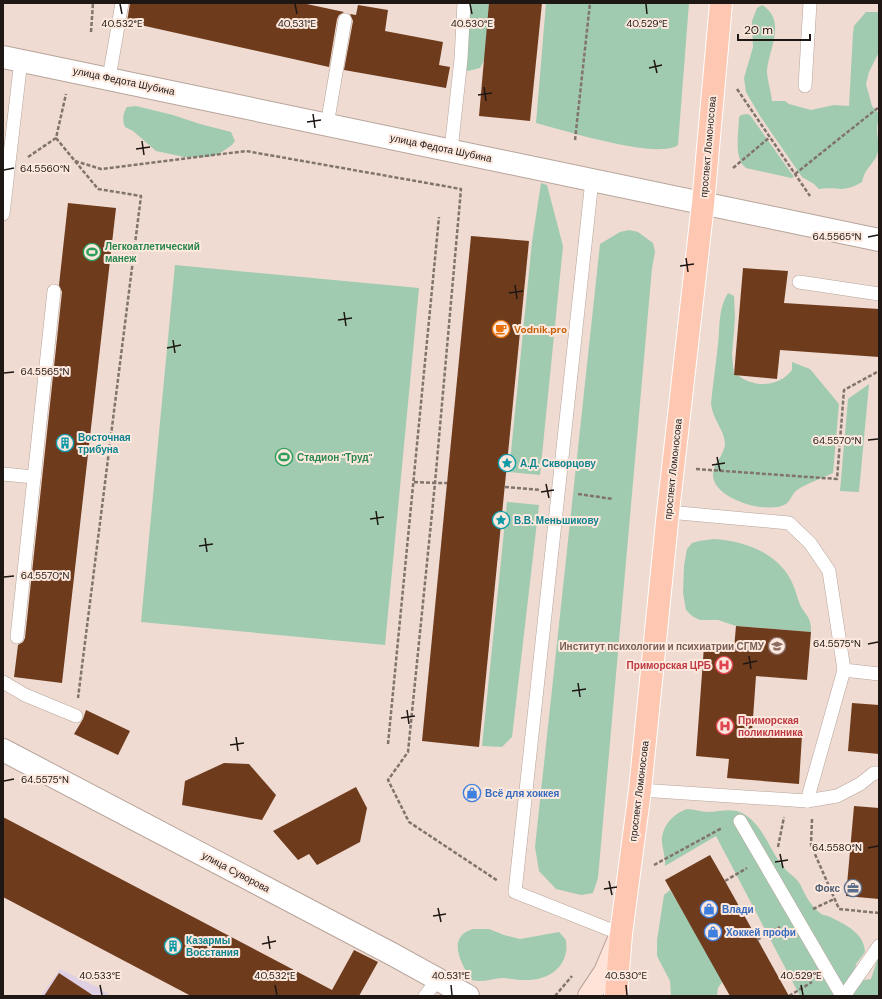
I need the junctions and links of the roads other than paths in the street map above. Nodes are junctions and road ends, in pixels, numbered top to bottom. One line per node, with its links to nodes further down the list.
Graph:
1 (122, 3): 7 (lane)
2 (464, 3): 10 (lane)
3 (721, 3): 13 (main road, проспект Ломоносова)
4 (810, 3): 8 (lane)
5 (345, 20): 9 (lane)
6 (12, 59): 7 (street, улица Федота Шубина); 11 (lane)
7 (109, 78): 9 (street, улица Федота Шубина)
8 (805, 86)
9 (327, 125): 10 (street, улица Федота Шубина)
10 (450, 150): 12 (street, улица Федота Шубина)
11 (5, 170): 14 (lane)
12 (592, 180): 13 (street, улица Федота Шубина); 32 (lane)
13 (703, 204): 15 (street, улица Федота Шубина); 21 (main road, проспект Ломоносова)
14 (3, 214)
15 (879, 239)
16 (799, 282): 18 (lane)
17 (54, 290): 20 (lane)
18 (879, 294)
19 (3, 474): 20 (lane)
20 (34, 477): 22 (lane)
21 (668, 512): 23 (lane); 29 (main road, проспект Ломоносова)
22 (17, 637)
23 (844, 670): 24 (lane); 30 (lane)
24 (879, 674)
25 (3, 682): 26 (lane)
26 (76, 716)
27 (3, 750): 34 (street, улица Суворова)
28 (879, 773): 30 (lane)
29 (640, 790): 30 (lane); 32 (main road, проспект Ломоносова)
30 (810, 801)
31 (740, 820): 38 (lane)
32 (621, 934): 36 (main road, проспект Ломоносова); 37 (main road, проспект Ломоносова)
33 (879, 946): 38 (lane)
34 (431, 987): 35 (street, улица Суворова)
35 (468, 996)
36 (589, 996)
37 (616, 996)
38 (843, 996)

